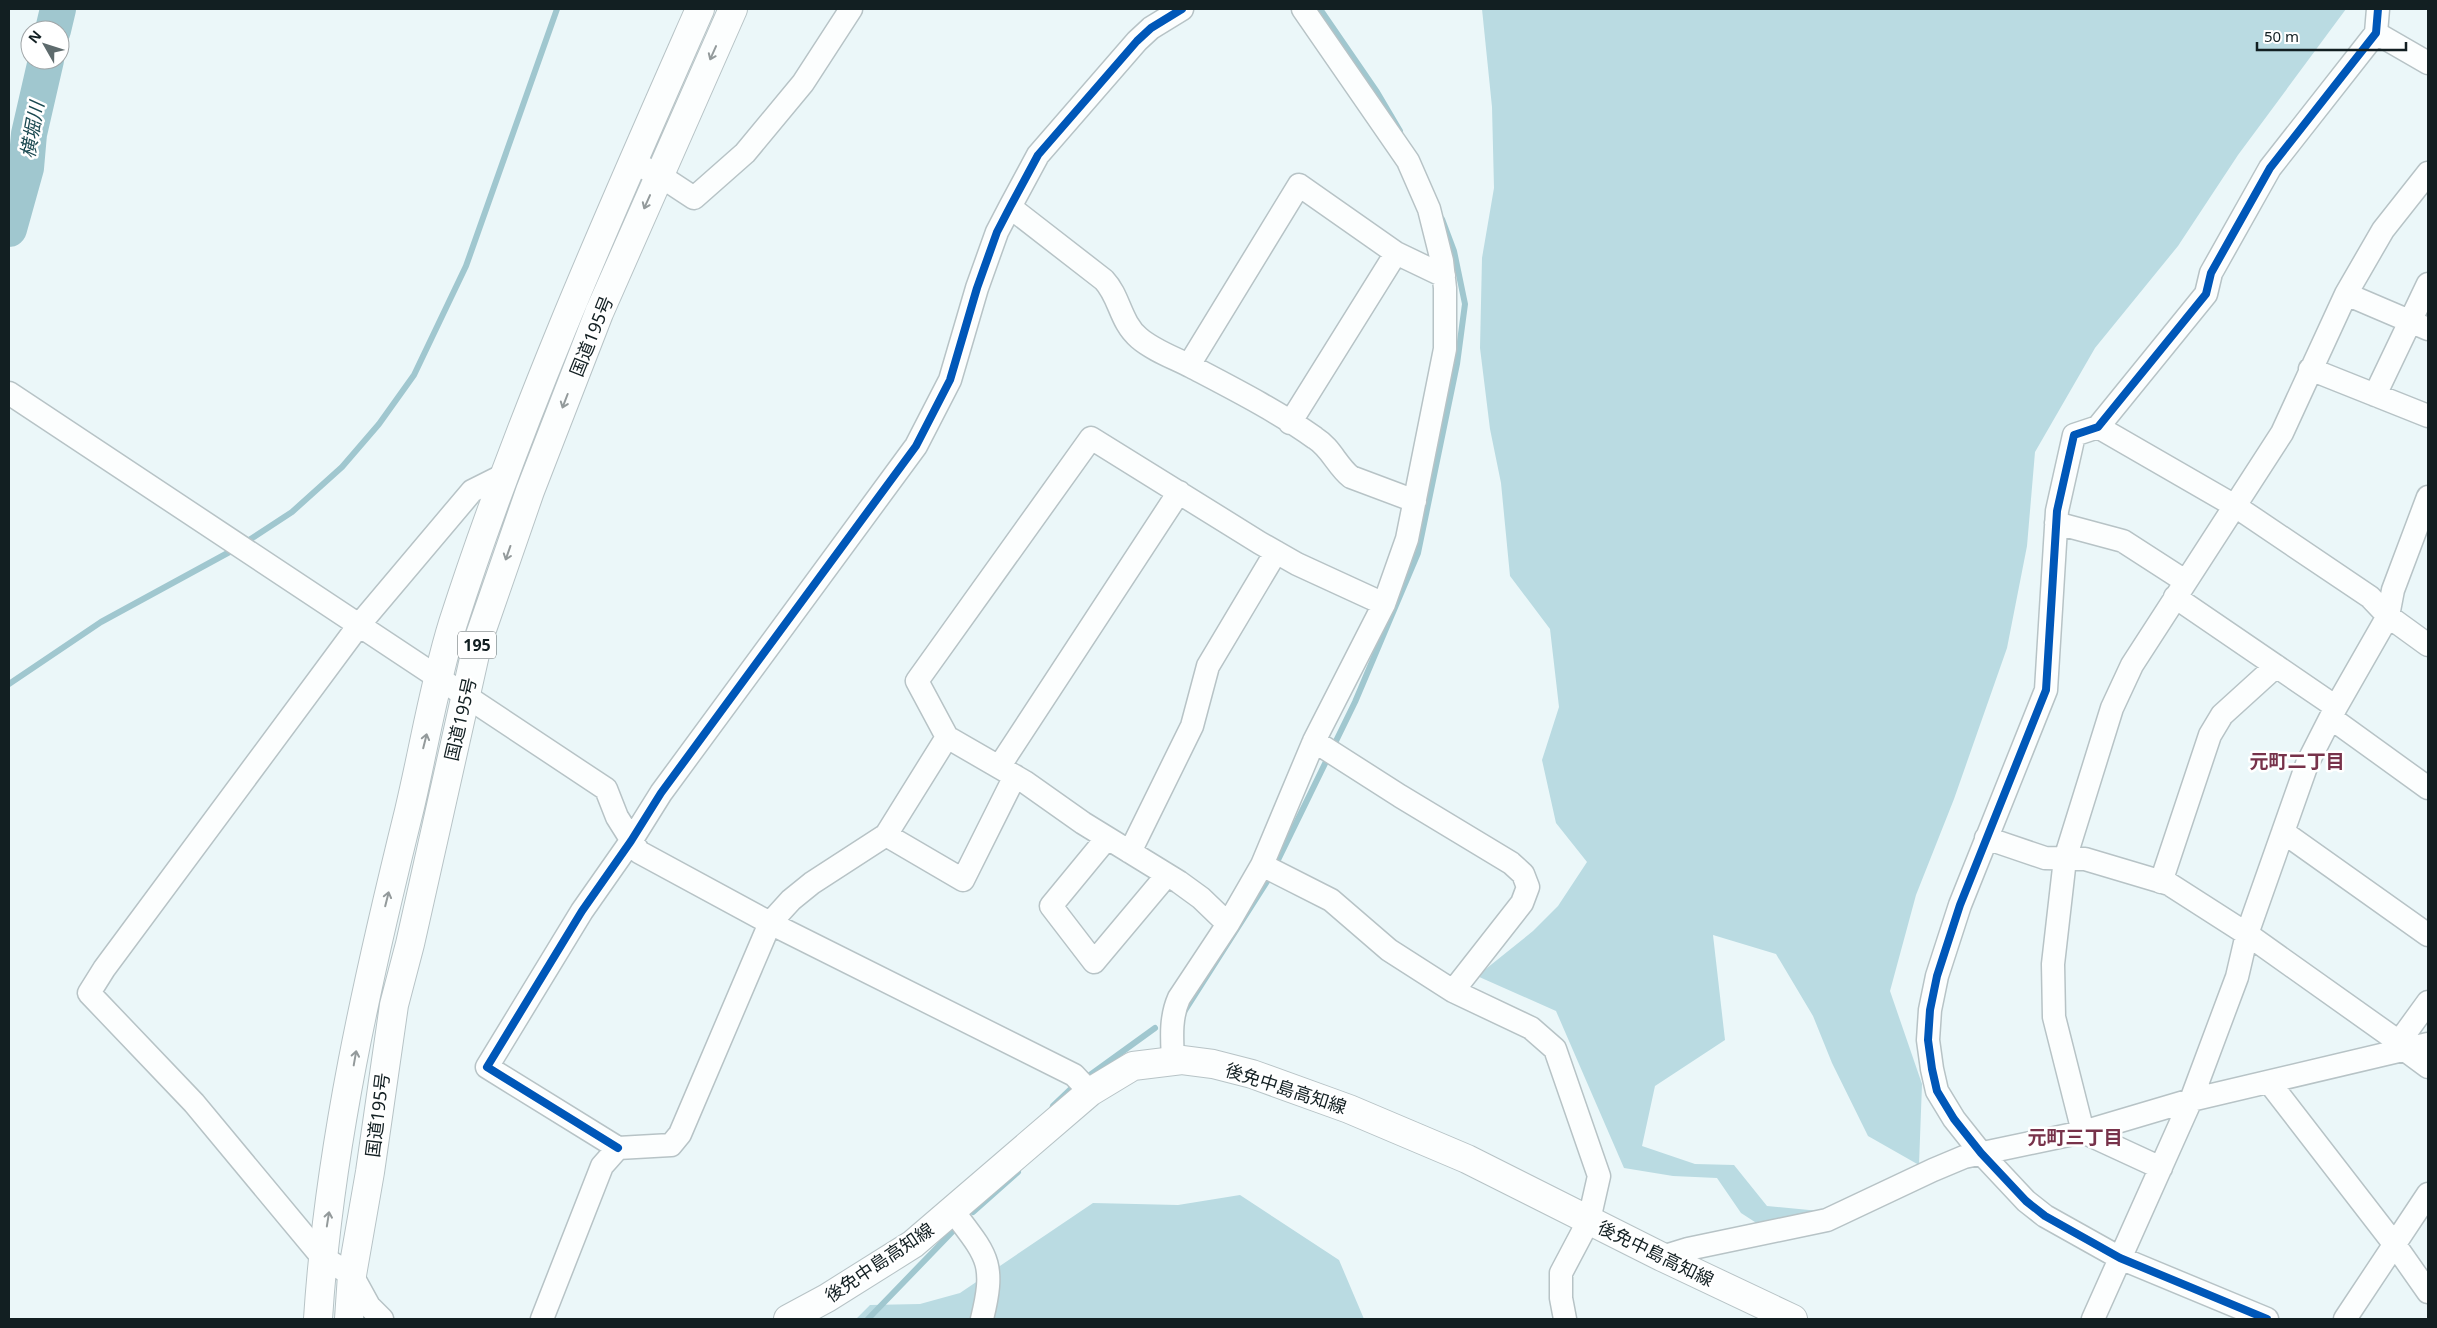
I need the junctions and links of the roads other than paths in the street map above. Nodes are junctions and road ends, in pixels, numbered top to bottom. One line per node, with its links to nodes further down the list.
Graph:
1 (700, 9): 9 (main road, 国道195号 / 195)
2 (733, 9): 11 (main road, 国道195号 / 195, one-way to 11)
3 (851, 9): 11 (street)
4 (1182, 9): 12 (street)
5 (1303, 9): 14 (street)
6 (2378, 9): 7 (street)
7 (2376, 33): 8 (street); 24 (street)
8 (2428, 63)
9 (632, 162): 11 (street); 25 (main road, 国道195号 / 195)
10 (2428, 173): 16 (street)
11 (659, 175): 39 (main road, 国道195号 / 195, one-way to 39)
12 (1010, 207): 18 (street); 49 (street)
13 (1396, 253): 14 (street); 18 (street); 23 (street)
14 (1444, 276): 28 (street)
15 (2428, 284): 17 (street)
16 (2346, 294): 17 (street); 19 (street)
17 (2420, 325): 21 (street)
18 (1189, 365): 23 (street)
19 (2310, 370): 21 (street); 29 (street)
20 (9, 393): 35 (street)
21 (2376, 395): 22 (street)
22 (2428, 416)
23 (1290, 423): 28 (street)
24 (2098, 427): 29 (street); 30 (street)
25 (504, 475): 35 (street); 38 (main road, 国道195号 / 195)
26 (1179, 492): 31 (street); 41 (street); 43 (street)
27 (2428, 498): 34 (street)
28 (1416, 501): 33 (street)
29 (2235, 506): 32 (street); 34 (street)
30 (2056, 523): 32 (street); 48 (street)
31 (1276, 552): 33 (street); 50 (street)
32 (2180, 589): 37 (street); 51 (street)
33 (1384, 604): 42 (street)
34 (2388, 616): 36 (street); 40 (street)
35 (359, 625): 38 (street); 76 (street)
36 (2428, 645)
37 (2276, 666): 40 (street); 54 (street)
38 (438, 679): 39 (street); 76 (main road, 国道195号 / 195, one-way to 38)
39 (466, 696): 49 (street); 79 (main road, 国道195号 / 195)
40 (2333, 712): 44 (street); 45 (street)
41 (947, 737): 43 (street); 46 (street)
42 (1319, 744): 52 (street); 59 (street)
43 (1007, 772): 46 (street); 47 (street)
44 (2428, 788)
45 (2283, 832): 57 (street); 58 (street)
46 (886, 835): 55 (street)
47 (1108, 838): 50 (street); 53 (street)
48 (1986, 838): 51 (street); 70 (street)
49 (632, 841): 55 (street); 69 (street)
50 (1130, 852): 53 (street)
51 (2065, 859): 54 (street); 68 (street)
52 (1262, 865): 56 (street); 59 (street)
53 (1167, 874): 56 (street)
54 (2161, 882): 57 (street)
55 (770, 924): 66 (street); 69 (street)
56 (1228, 924): 63 (street)
57 (2247, 934): 62 (street); 67 (street)
58 (2428, 935)
59 (1453, 991): 74 (street)
60 (2428, 1002): 62 (street)
61 (2428, 1044): 62 (street)
62 (2402, 1046): 64 (street); 65 (street)
63 (1173, 1060): 66 (main road, 後免中島高知線); 74 (main road, 後免中島高知線)
64 (2428, 1066)
65 (2269, 1082): 67 (street); 75 (street)
66 (1090, 1092): 73 (main road, 後免中島高知線)
67 (2191, 1100): 68 (street); 71 (street)
68 (2083, 1132): 70 (street); 71 (street)
69 (618, 1148): 84 (street)
70 (1981, 1153): 77 (street); 78 (street)
71 (2161, 1168): 78 (street)
72 (2428, 1194): 75 (street)
73 (953, 1211): 85 (main road, 後免中島高知線); 86 (street)
74 (1589, 1220): 77 (main road, 後免中島高知線); 87 (street)
75 (2395, 1245): 80 (street); 91 (street)
76 (322, 1257): 79 (street); 81 (main road, 国道195号 / 195)
77 (1662, 1257): 88 (main road, 後免中島高知線)
78 (2120, 1258): 89 (street); 90 (street)
79 (352, 1275): 82 (main road, 国道195号 / 195); 83 (street)
80 (2428, 1292)
81 (318, 1319)
82 (349, 1319)
83 (382, 1319)
84 (542, 1319)
85 (788, 1319)
86 (982, 1319)
87 (1565, 1319)
88 (1792, 1319)
89 (2093, 1319)
90 (2267, 1319)
91 (2345, 1319)

